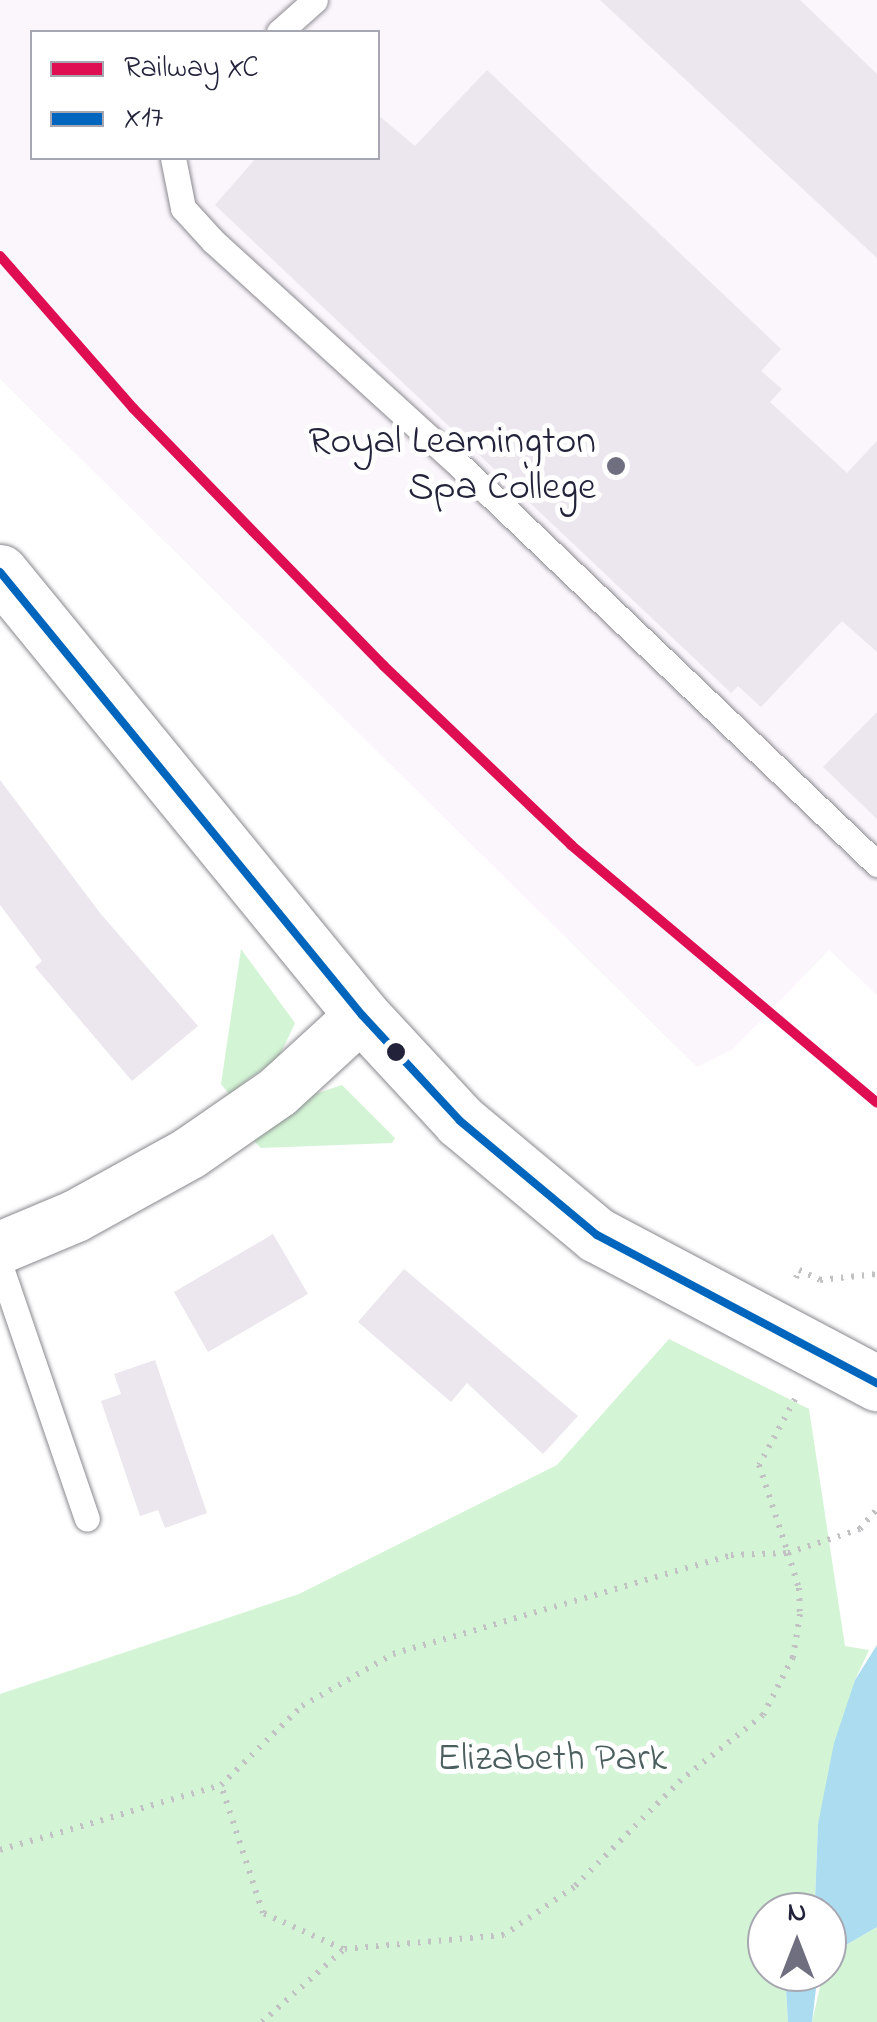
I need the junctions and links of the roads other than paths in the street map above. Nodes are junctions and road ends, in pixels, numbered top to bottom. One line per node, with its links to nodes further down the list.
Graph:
1 (315, 0): 2 (lane)
2 (281, 30)
3 (173, 160): 5 (lane)
4 (0, 572): 6 (street)
5 (877, 864)
6 (362, 1015): 7 (street); 9 (street)
7 (0, 1248)
8 (0, 1265): 10 (lane)
9 (836, 1379)
10 (87, 1520)

